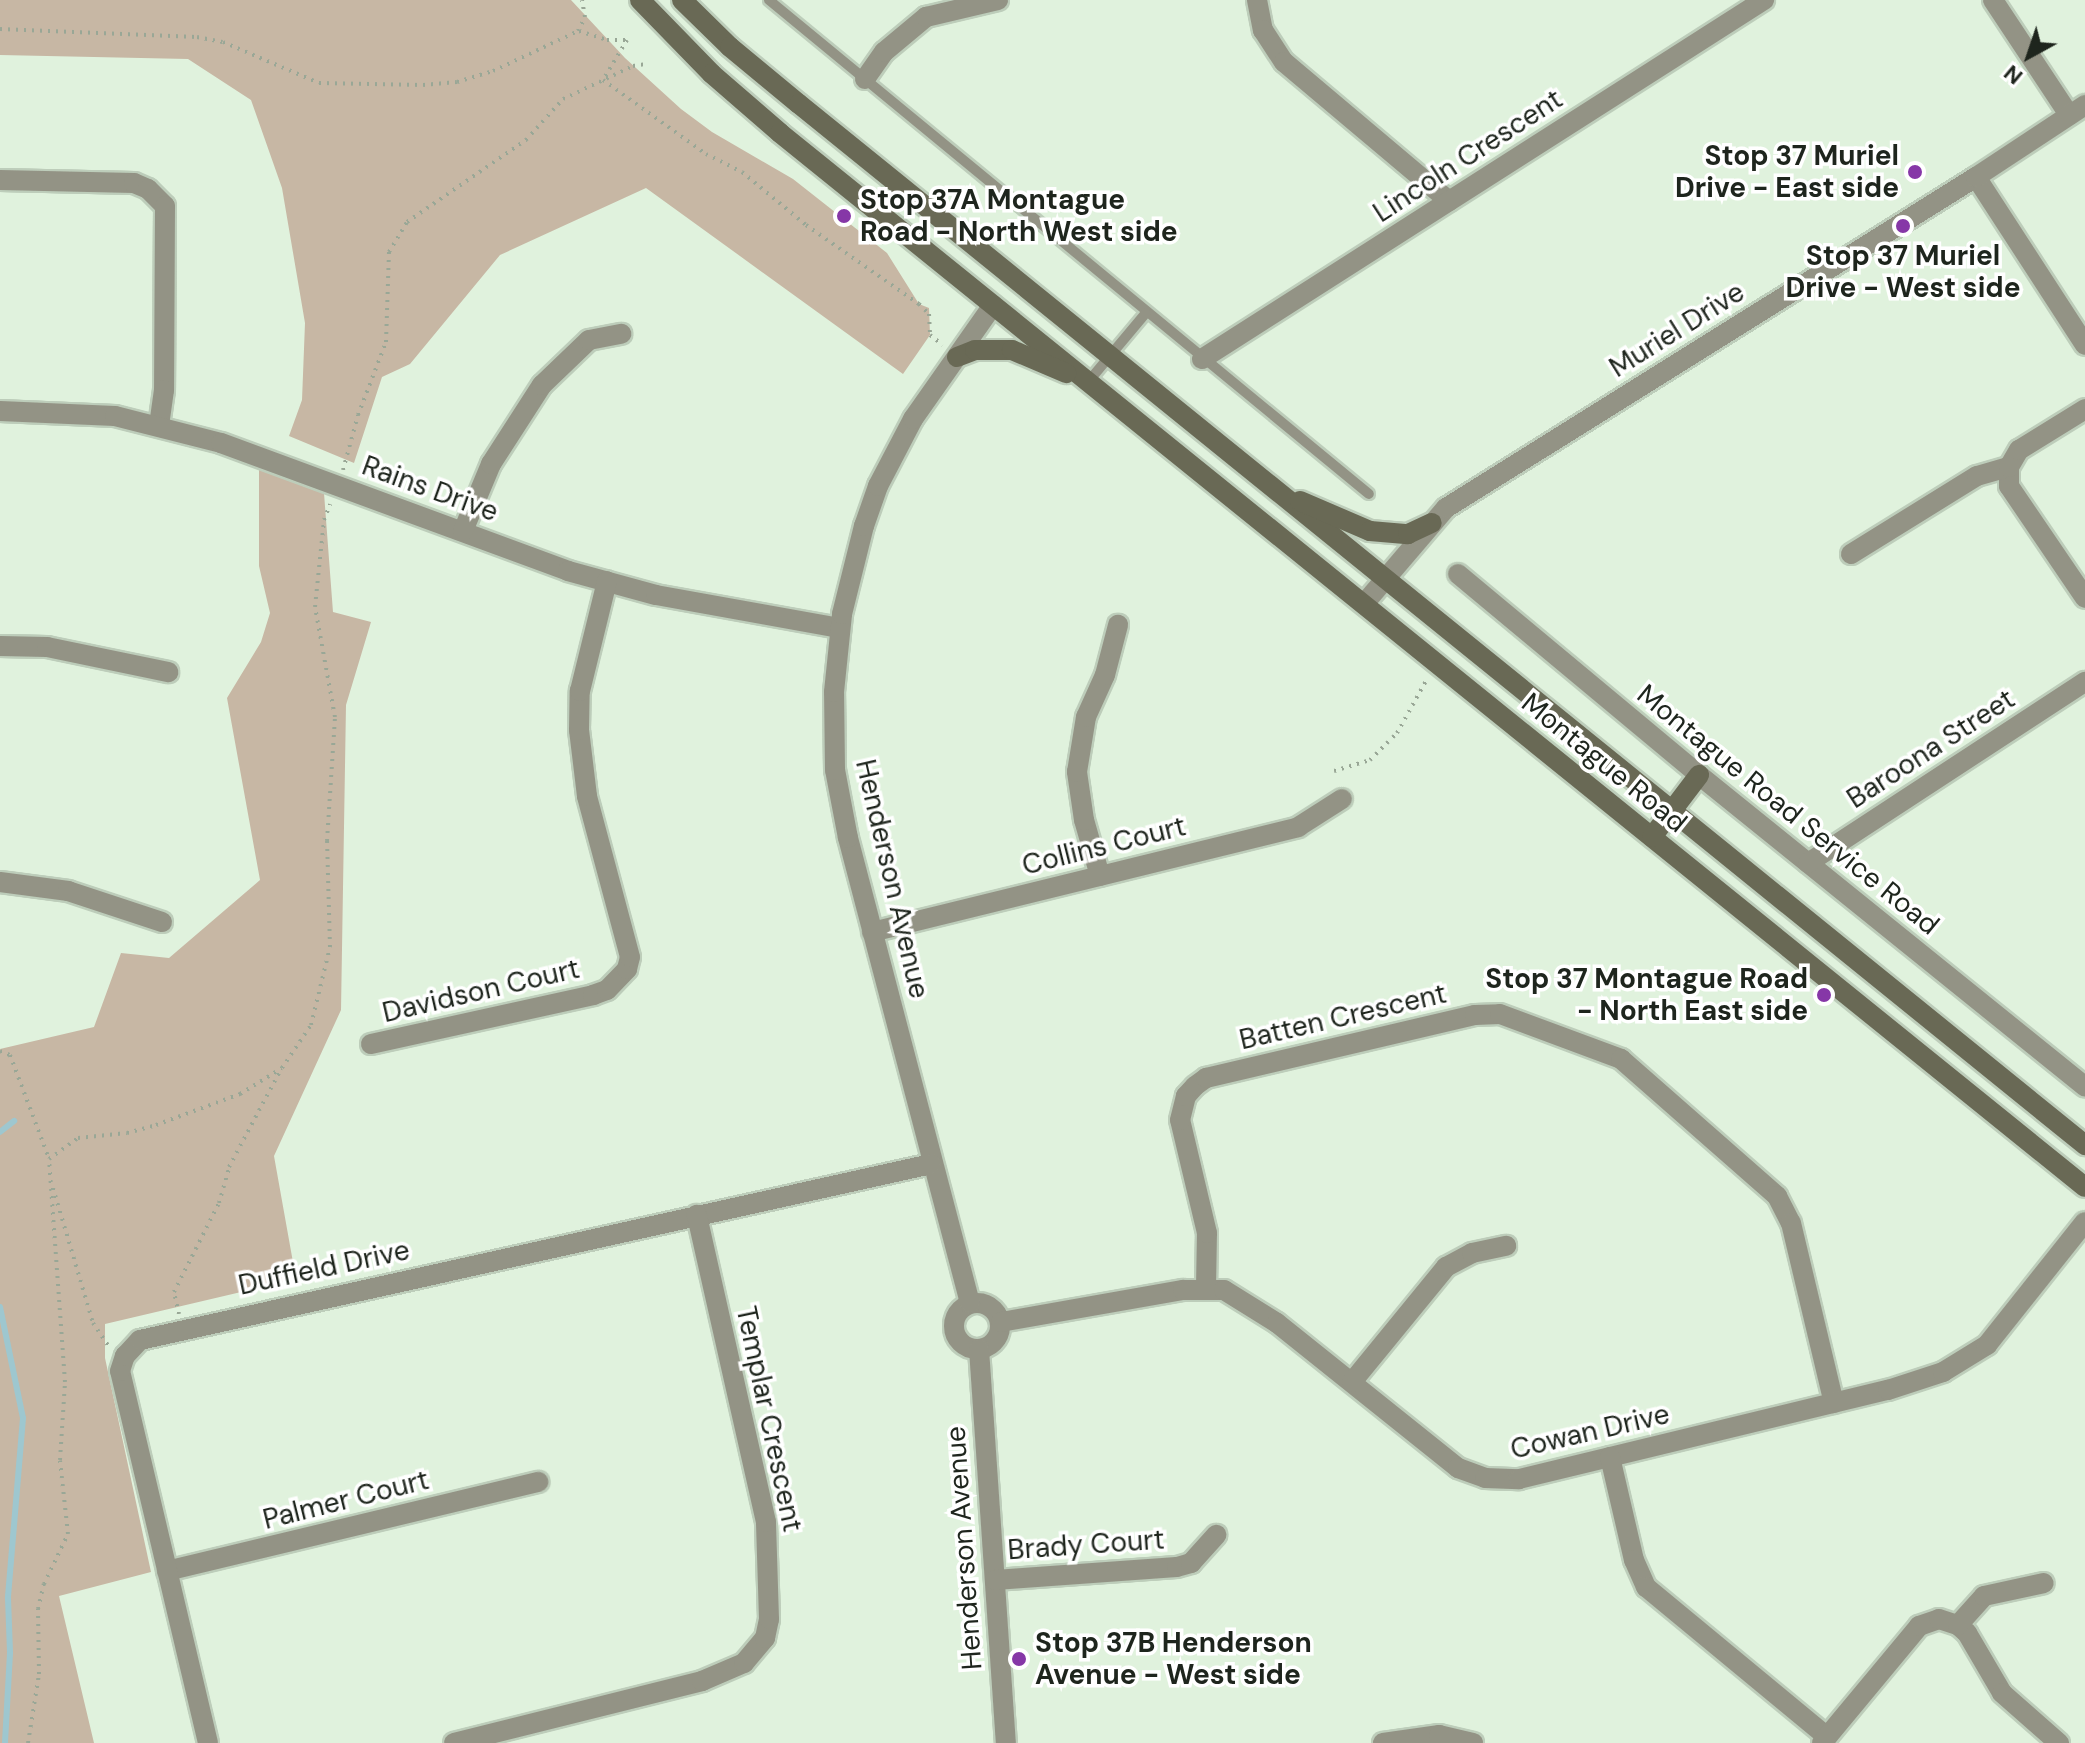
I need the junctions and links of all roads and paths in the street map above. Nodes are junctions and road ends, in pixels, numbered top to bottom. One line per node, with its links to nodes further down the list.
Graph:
1 (582, 0): 10 (path)
2 (640, 0): 19 (main road, Montague Road)
3 (682, 0): 18 (main road, Montague Road)
4 (769, 0): 12 (lane)
5 (998, 0): 12 (street)
6 (1257, 0): 17 (street)
7 (1764, 0): 17 (street, Lincoln Crescent)
8 (1993, 0): 14 (street)
9 (0, 29): 10 (path)
10 (578, 31): 13 (path)
11 (645, 64): 13 (path)
12 (865, 79): 20 (lane)
13 (603, 80): 24 (path); 31 (path)
14 (2077, 110): 15 (street, Muriel Drive)
15 (1976, 177): 22 (street); 34 (street, Muriel Drive)
16 (0, 180): 29 (street)
17 (1449, 201): 25 (street, Lincoln Crescent)
18 (1013, 277): 19 (main road); 23 (main road, Montague Road)
19 (993, 305): 24 (street, Henderson Avenue); 26 (main road, Montague Road)
20 (1146, 313): 23 (lane); 25 (lane)
21 (621, 334): 35 (street)
22 (2085, 345)
23 (1109, 355): 26 (lane); 32 (main road, Montague Road)
24 (957, 357): 26 (main road); 43 (street, Henderson Avenue)
25 (1202, 359): 33 (lane)
26 (1088, 382): 41 (main road, Montague Road)
27 (2085, 409): 30 (street)
28 (0, 411): 29 (street, Rains Drive)
29 (159, 427): 31 (street, Rains Drive)
30 (2009, 467): 36 (street); 40 (street)
31 (337, 484): 35 (street, Rains Drive); 60 (path)
32 (1278, 492): 34 (main road); 38 (main road, Montague Road)
33 (1369, 494)
34 (1432, 523): 38 (street, Muriel Drive)
35 (463, 531): 39 (street, Rains Drive)
36 (1851, 554)
37 (1458, 574): 49 (street, Montague Road Service Road)
38 (1385, 577): 41 (street, Muriel Drive); 51 (main road, Montague Road)
39 (607, 581): 43 (street, Rains Drive); 58 (street, Davidson Court)
40 (2085, 598)
41 (1364, 604): 52 (main road, Montague Road)
42 (1118, 625): 54 (street)
43 (840, 628): 57 (street, Henderson Avenue)
44 (0, 646): 45 (street)
45 (168, 672)
46 (1427, 679): 48 (path)
47 (2085, 682): 53 (street, Baroona Street)
48 (1334, 771)
49 (1699, 775): 51 (main road); 53 (street, Montague Road Service Road)
50 (1342, 799): 54 (street, Collins Court)
51 (1671, 810): 52 (main road); 62 (main road, Montague Road)
52 (1652, 837): 66 (main road, Montague Road)
53 (1808, 863): 61 (street, Montague Road Service Road)
54 (1100, 876): 57 (street, Collins Court)
55 (0, 882): 56 (street)
56 (162, 922)
57 (872, 932): 64 (street, Henderson Avenue)
58 (371, 1044)
59 (0, 1051): 63 (path)
60 (282, 1068): 63 (path); 73 (path)
61 (2085, 1086)
62 (2085, 1145)
63 (49, 1159): 65 (path)
64 (931, 1164): 67 (street, Duffield Drive); 71 (street, Henderson Avenue)
65 (50, 1179): 75 (path); 86 (path)
66 (2085, 1187)
67 (697, 1215): 73 (street, Duffield Drive); 88 (street, Templar Crescent)
68 (2085, 1222): 77 (street, Cowan Drive)
69 (1506, 1246): 76 (street)
70 (1206, 1288): 72 (street, Cowan Drive); 76 (street, Cowan Drive); 77 (street, Batten Crescent)
71 (970, 1303): 72 (street); 74 (street)
72 (1001, 1322): 74 (street)
73 (182, 1328): 75 (street, Duffield Drive)
74 (979, 1349): 82 (street, Henderson Avenue)
75 (120, 1363): 81 (street)
76 (1352, 1382): 78 (street, Cowan Drive)
77 (1834, 1403): 78 (street, Cowan Drive)
78 (1610, 1457): 85 (street)
79 (538, 1482): 81 (street, Palmer Court)
80 (1216, 1535): 82 (street, Brady Court)
81 (167, 1571): 87 (street)
82 (995, 1580): 89 (street, Henderson Avenue)
83 (2044, 1583): 84 (street)
84 (1958, 1625): 85 (street); 92 (street)
85 (1824, 1740)
86 (28, 1743)
87 (208, 1743)
88 (454, 1743)
89 (1006, 1743)
90 (1383, 1743): 91 (street)
91 (1473, 1743)
92 (2059, 1743)

